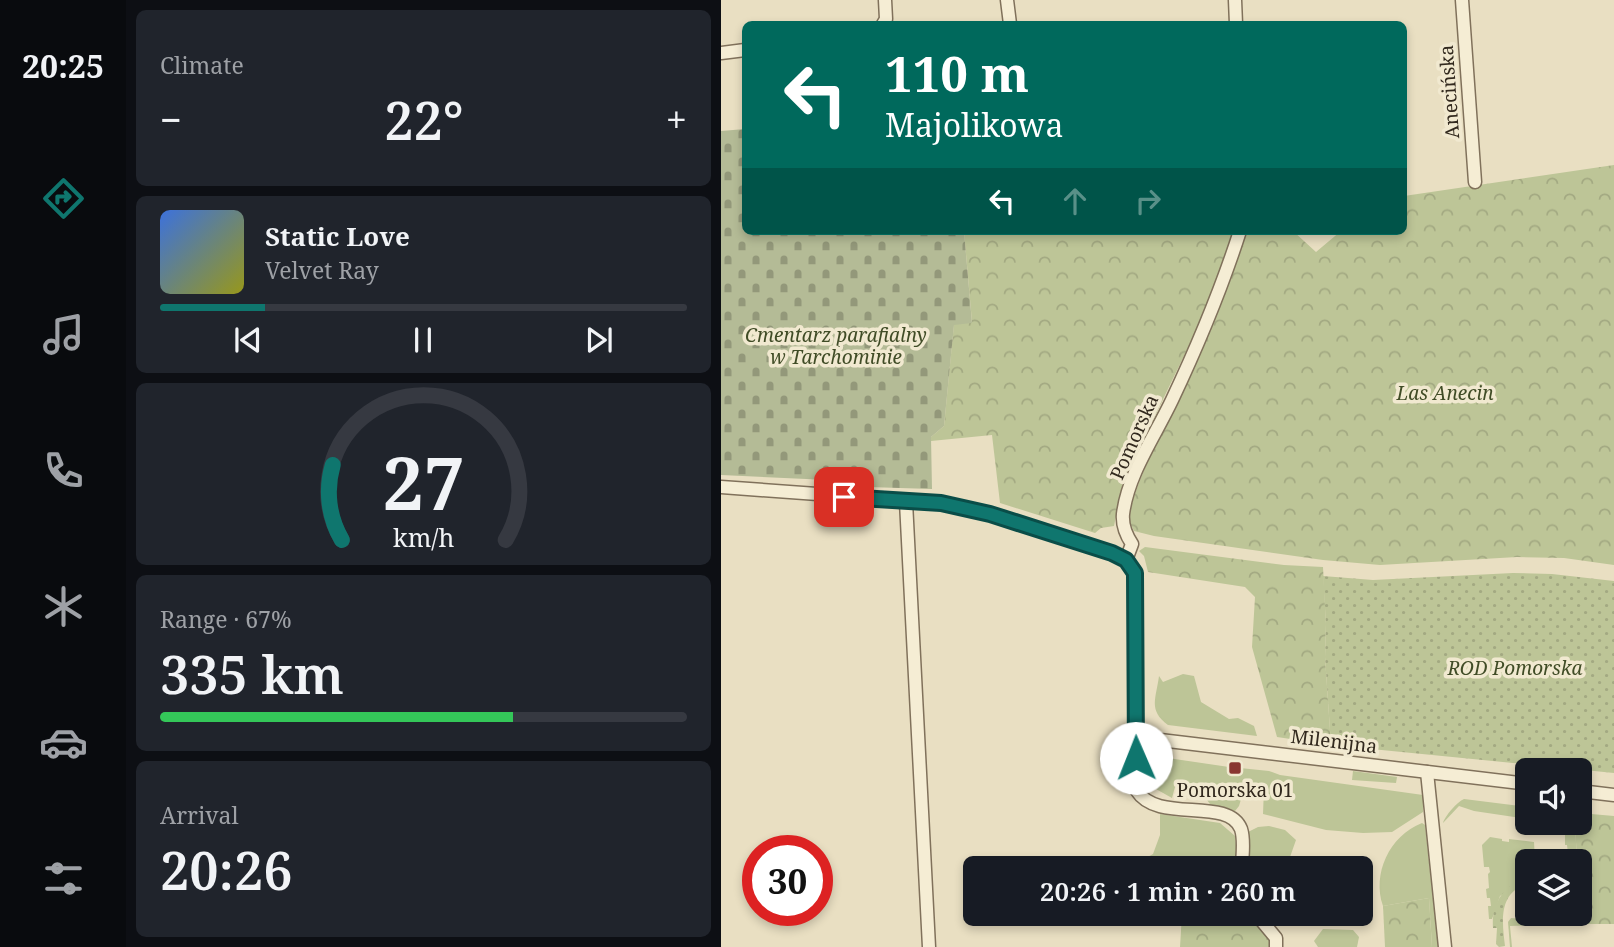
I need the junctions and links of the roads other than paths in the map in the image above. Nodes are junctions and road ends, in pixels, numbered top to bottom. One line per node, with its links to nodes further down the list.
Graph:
1 (885, 0): 5 (street)
2 (1007, 0): 6 (street)
3 (1235, 0): 7 (street)
4 (1462, 0): 10 (street, Anecińska)
5 (885, 21)
6 (1010, 21)
7 (1236, 21)
8 (742, 50): 9 (street)
9 (721, 53)
10 (1475, 182)
11 (1239, 235): 14 (street, Pomorska)
12 (721, 487): 13 (street)
13 (906, 502): 14 (street); 22 (street)
14 (1126, 560): 15 (street, Pomorska)
15 (1135, 737): 16 (street, Milenijna); 20 (street, Pomorska)
16 (1427, 772): 17 (street, Milenijna); 24 (street)
17 (1515, 783)
18 (1592, 792): 19 (street)
19 (1614, 795)
20 (1242, 856)
21 (1266, 926): 23 (street)
22 (929, 947)
23 (1276, 947)
24 (1445, 947)

